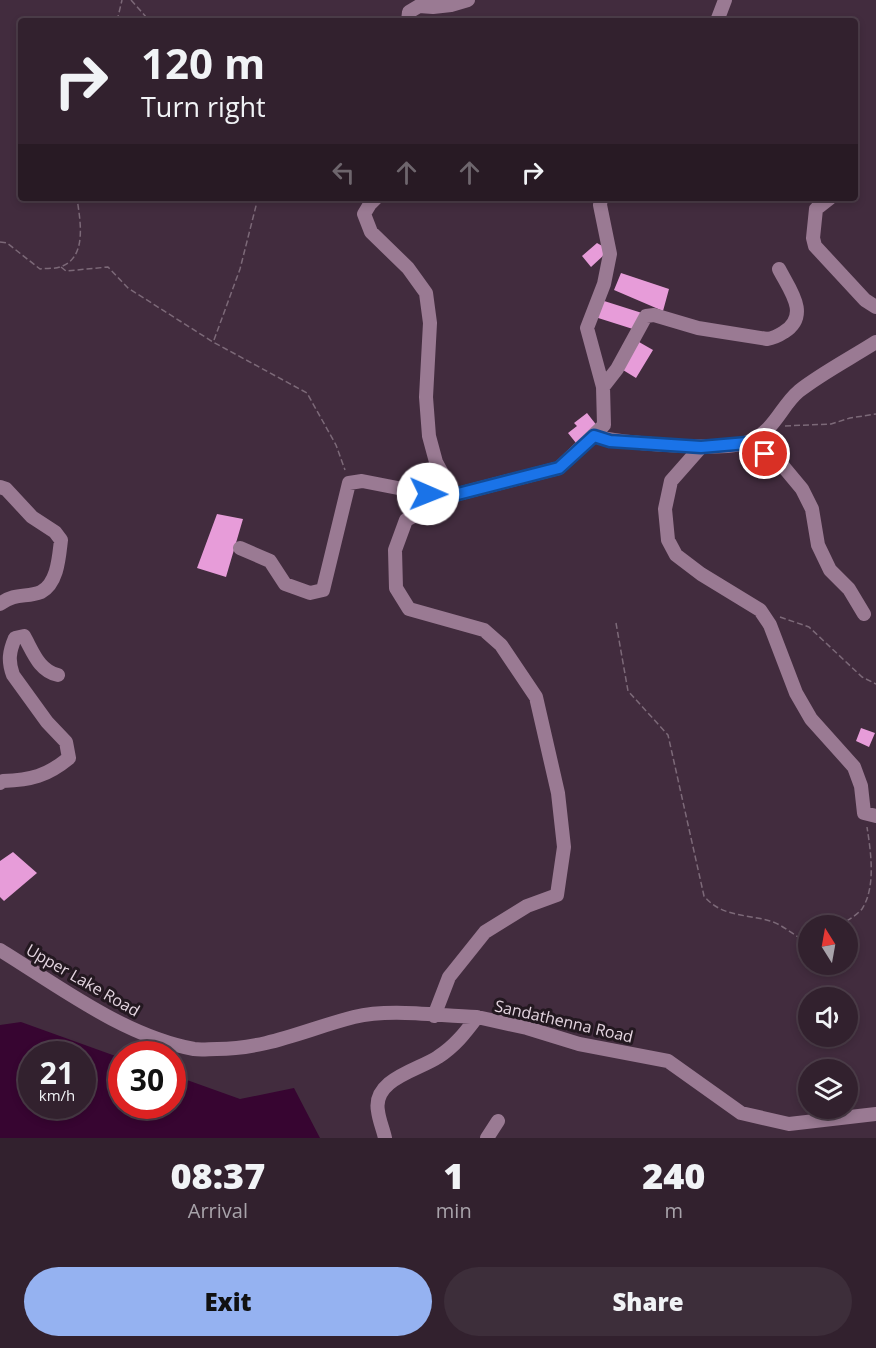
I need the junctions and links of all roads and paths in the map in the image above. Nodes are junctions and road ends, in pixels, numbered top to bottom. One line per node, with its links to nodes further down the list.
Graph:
1 (122, 0): 5 (path)
2 (131, 0): 6 (path)
3 (468, 0): 9 (street)
4 (725, 0): 10 (street)
5 (118, 18)
6 (147, 18)
7 (237, 18): 8 (path)
8 (261, 18)
9 (408, 18)
10 (718, 18)
11 (77, 201): 17 (path)
12 (257, 201): 20 (path)
13 (373, 201): 30 (street)
14 (601, 201): 22 (street)
15 (826, 201): 19 (street)
16 (0, 242): 17 (path)
17 (61, 267): 20 (path)
18 (779, 269): 22 (street)
19 (876, 307)
20 (213, 342): 28 (path)
21 (876, 342): 24 (street)
22 (603, 387): 25 (street)
23 (876, 414): 24 (path)
24 (772, 426): 26 (street)
25 (594, 436): 27 (street); 30 (street)
26 (747, 443): 27 (street); 33 (street)
27 (701, 447): 39 (street)
28 (349, 483): 30 (street); 31 (street)
29 (0, 487): 32 (street)
30 (452, 496): 43 (street)
31 (240, 548)
32 (0, 604)
33 (864, 614)
34 (780, 617): 37 (path)
35 (616, 623): 41 (path)
36 (58, 675): 38 (street)
37 (876, 684)
38 (0, 783)
39 (870, 815): 40 (path)
40 (854, 915)
41 (798, 936)
42 (0, 950): 43 (street, Upper Lake Road)
43 (434, 1016): 44 (street, Upper Lake Road)
44 (477, 1017): 45 (street, Sandathenna Road); 47 (street)
45 (876, 1114)
46 (498, 1120): 48 (street)
47 (386, 1138)
48 (487, 1138)

